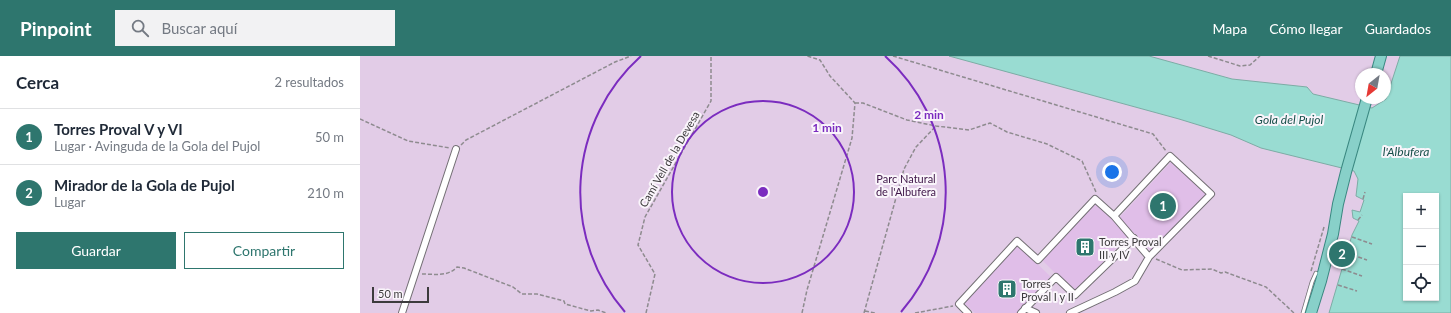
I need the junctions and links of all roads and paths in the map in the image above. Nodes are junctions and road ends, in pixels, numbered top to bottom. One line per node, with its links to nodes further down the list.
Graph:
1 (631, 56): 17 (path)
2 (710, 56): 42 (path, Camí Vell de la Devesa)
3 (806, 56): 10 (path)
4 (821, 56): 10 (path)
5 (893, 56): 18 (path)
6 (1208, 56): 7 (path)
7 (1260, 56)
8 (1375, 56): 11 (main road)
9 (1381, 56): 12 (main road)
10 (820, 60): 13 (path)
11 (1373, 68)
12 (1378, 68)
13 (855, 103): 16 (path); 43 (path)
14 (1365, 104): 34 (main road)
15 (360, 119): 17 (path)
16 (936, 126): 20 (path); 39 (path)
17 (456, 148): 32 (street)
18 (1170, 156): 23 (street); 29 (street)
19 (1365, 192): 21 (path)
20 (1095, 199): 23 (street); 37 (street)
21 (1363, 199)
22 (1362, 215): 24 (path)
23 (1114, 216): 26 (street)
24 (1358, 220)
25 (1352, 237): 27 (path)
26 (1134, 238): 29 (street); 38 (street)
27 (1372, 244)
28 (1347, 253): 30 (path)
29 (1149, 257): 48 (street); 49 (path)
30 (1367, 260)
31 (1342, 269): 33 (path)
32 (416, 274): 40 (street); 41 (path)
33 (1362, 276)
34 (1318, 277): 50 (main road); 51 (main road)
35 (1338, 285): 36 (path)
36 (1357, 291)
37 (959, 304): 45 (path); 46 (street)
38 (1025, 311): 47 (street)
39 (865, 312): 44 (path)
40 (402, 313)
41 (606, 313)
42 (646, 313)
43 (802, 313)
44 (875, 313)
45 (915, 313)
46 (968, 313)
47 (1036, 313)
48 (1070, 313)
49 (1294, 313)
50 (1304, 313)
51 (1311, 313)

